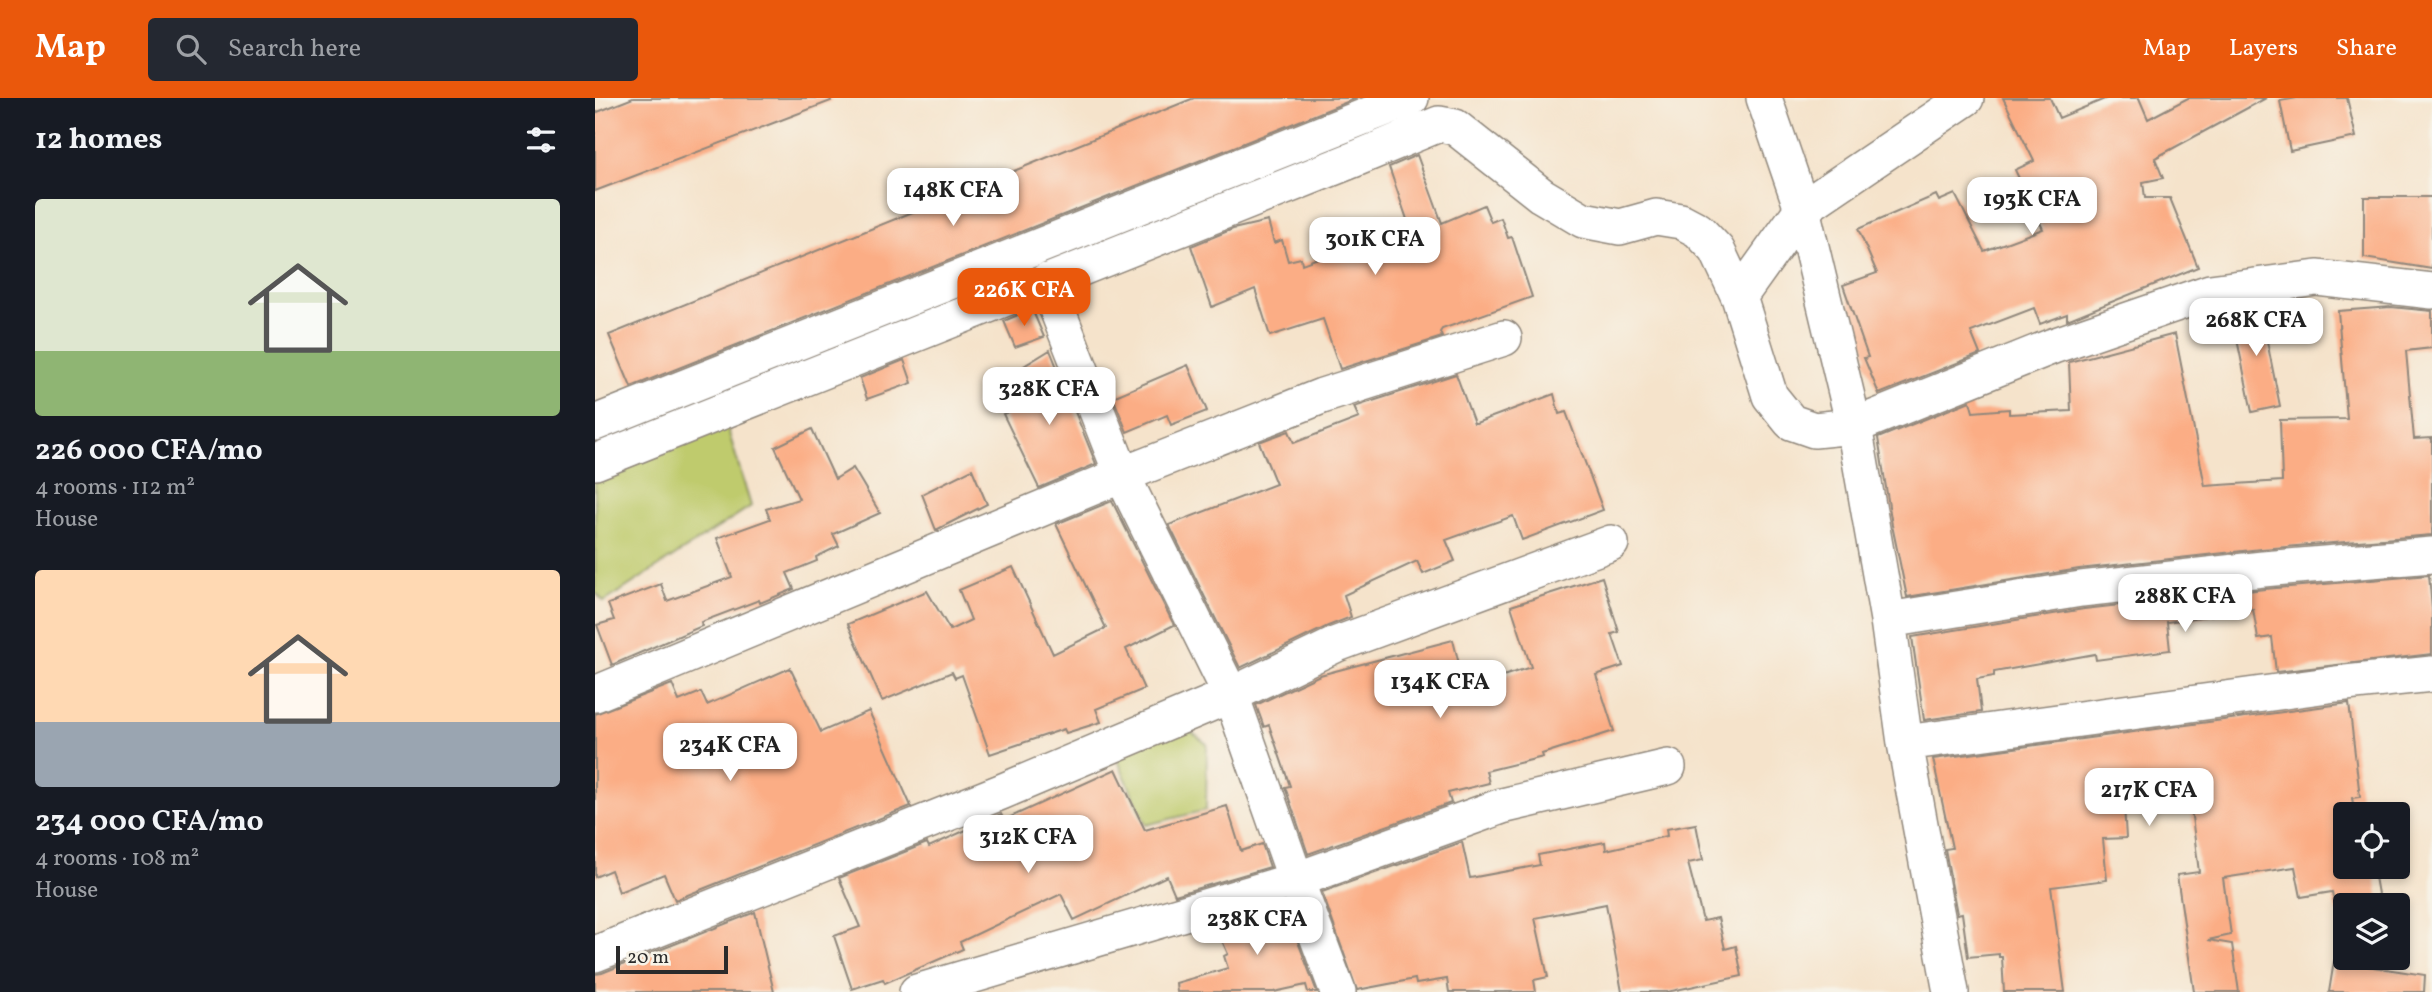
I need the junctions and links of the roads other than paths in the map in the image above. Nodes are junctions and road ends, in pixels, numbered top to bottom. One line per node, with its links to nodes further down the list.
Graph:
1 (1411, 98): 9 (street)
2 (1764, 98): 4 (street)
3 (1966, 98): 4 (street)
4 (1802, 209): 7 (street); 10 (street)
5 (1046, 281): 7 (street); 11 (street); 12 (street)
6 (2432, 291): 10 (street)
7 (1739, 297): 10 (street)
8 (1504, 338): 12 (street)
9 (595, 423)
10 (1854, 426): 15 (street)
11 (595, 462)
12 (1122, 475): 17 (street); 18 (street)
13 (1611, 543): 18 (street)
14 (2432, 555): 15 (street)
15 (1888, 620): 19 (street)
16 (2432, 674): 19 (street)
17 (595, 694)
18 (1231, 695): 21 (street); 22 (street)
19 (1905, 743): 25 (street)
20 (1668, 768): 21 (street)
21 (1296, 880): 23 (street); 24 (street)
22 (595, 954)
23 (916, 992)
24 (1338, 992)
25 (1951, 992)

